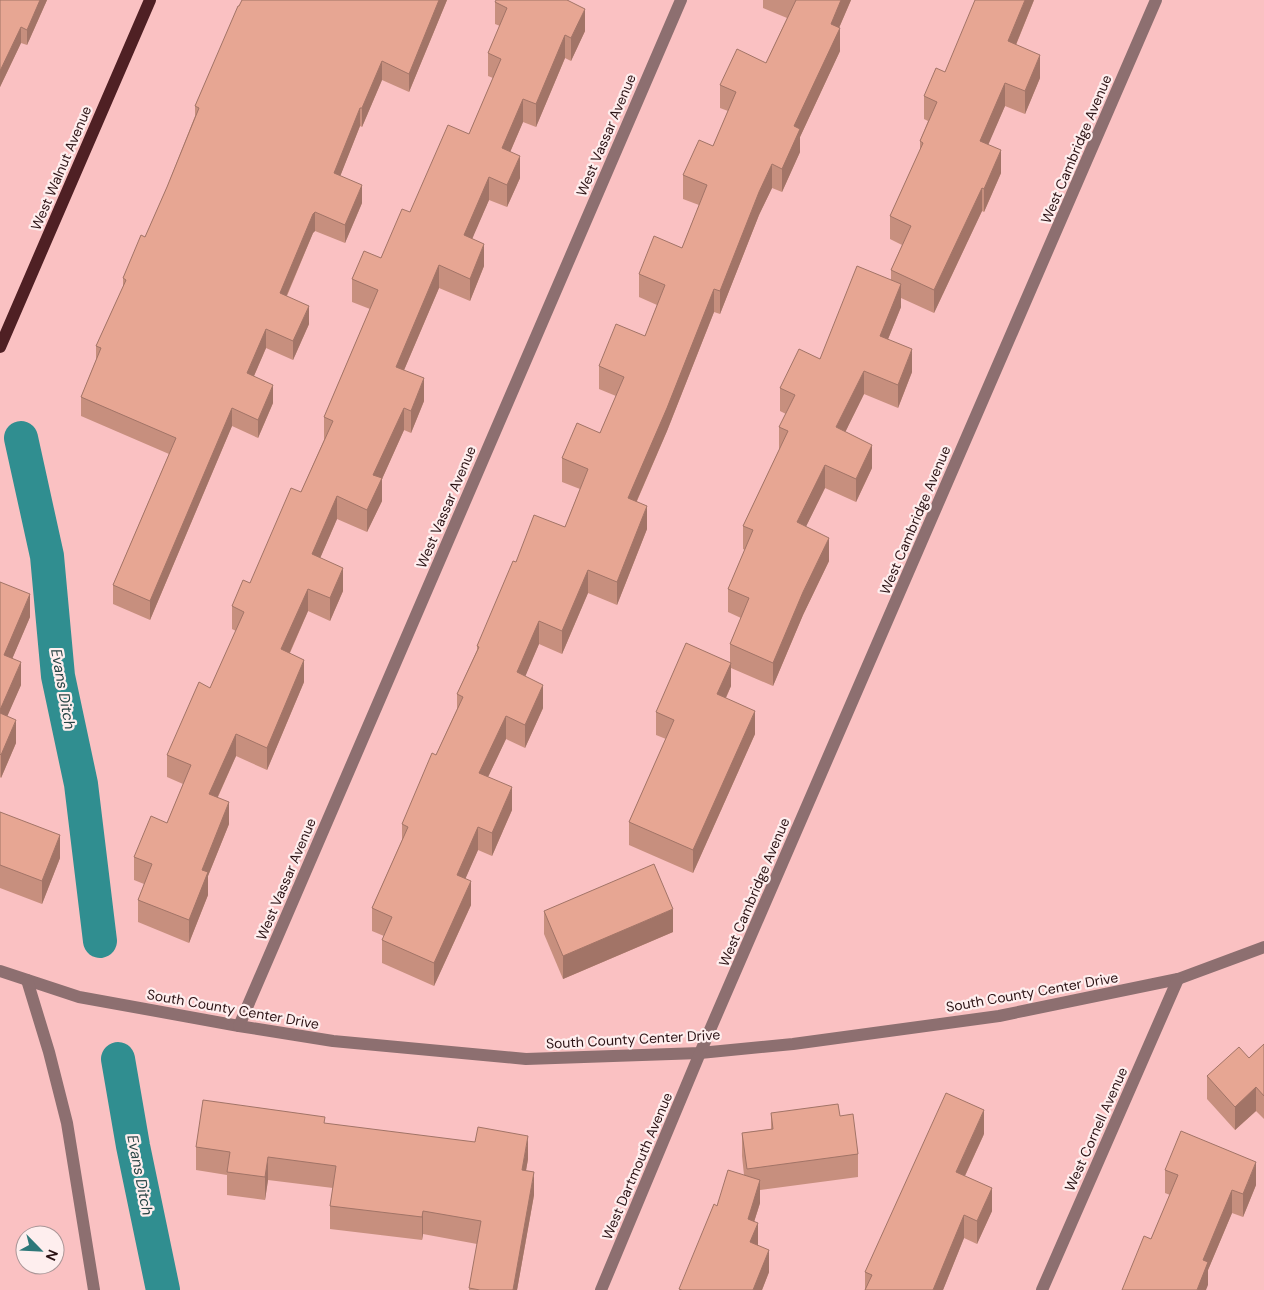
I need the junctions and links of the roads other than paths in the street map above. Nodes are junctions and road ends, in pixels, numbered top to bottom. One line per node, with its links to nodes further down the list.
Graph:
1 (150, 0): 4 (main road, West Walnut Avenue)
2 (681, 0): 9 (street, West Vassar Avenue)
3 (1156, 0): 10 (street, West Cambridge Avenue)
4 (0, 347)
5 (1264, 947): 7 (street, South County Center Drive)
6 (0, 971): 8 (street, South County Center Drive)
7 (1178, 979): 10 (street, South County Center Drive); 13 (street, West Cornell Avenue)
8 (27, 980): 9 (street, South County Center Drive); 11 (street)
9 (239, 1026): 10 (street, South County Center Drive)
10 (700, 1053): 12 (street, West Dartmouth Avenue)
11 (94, 1290)
12 (601, 1290)
13 (1042, 1290)

